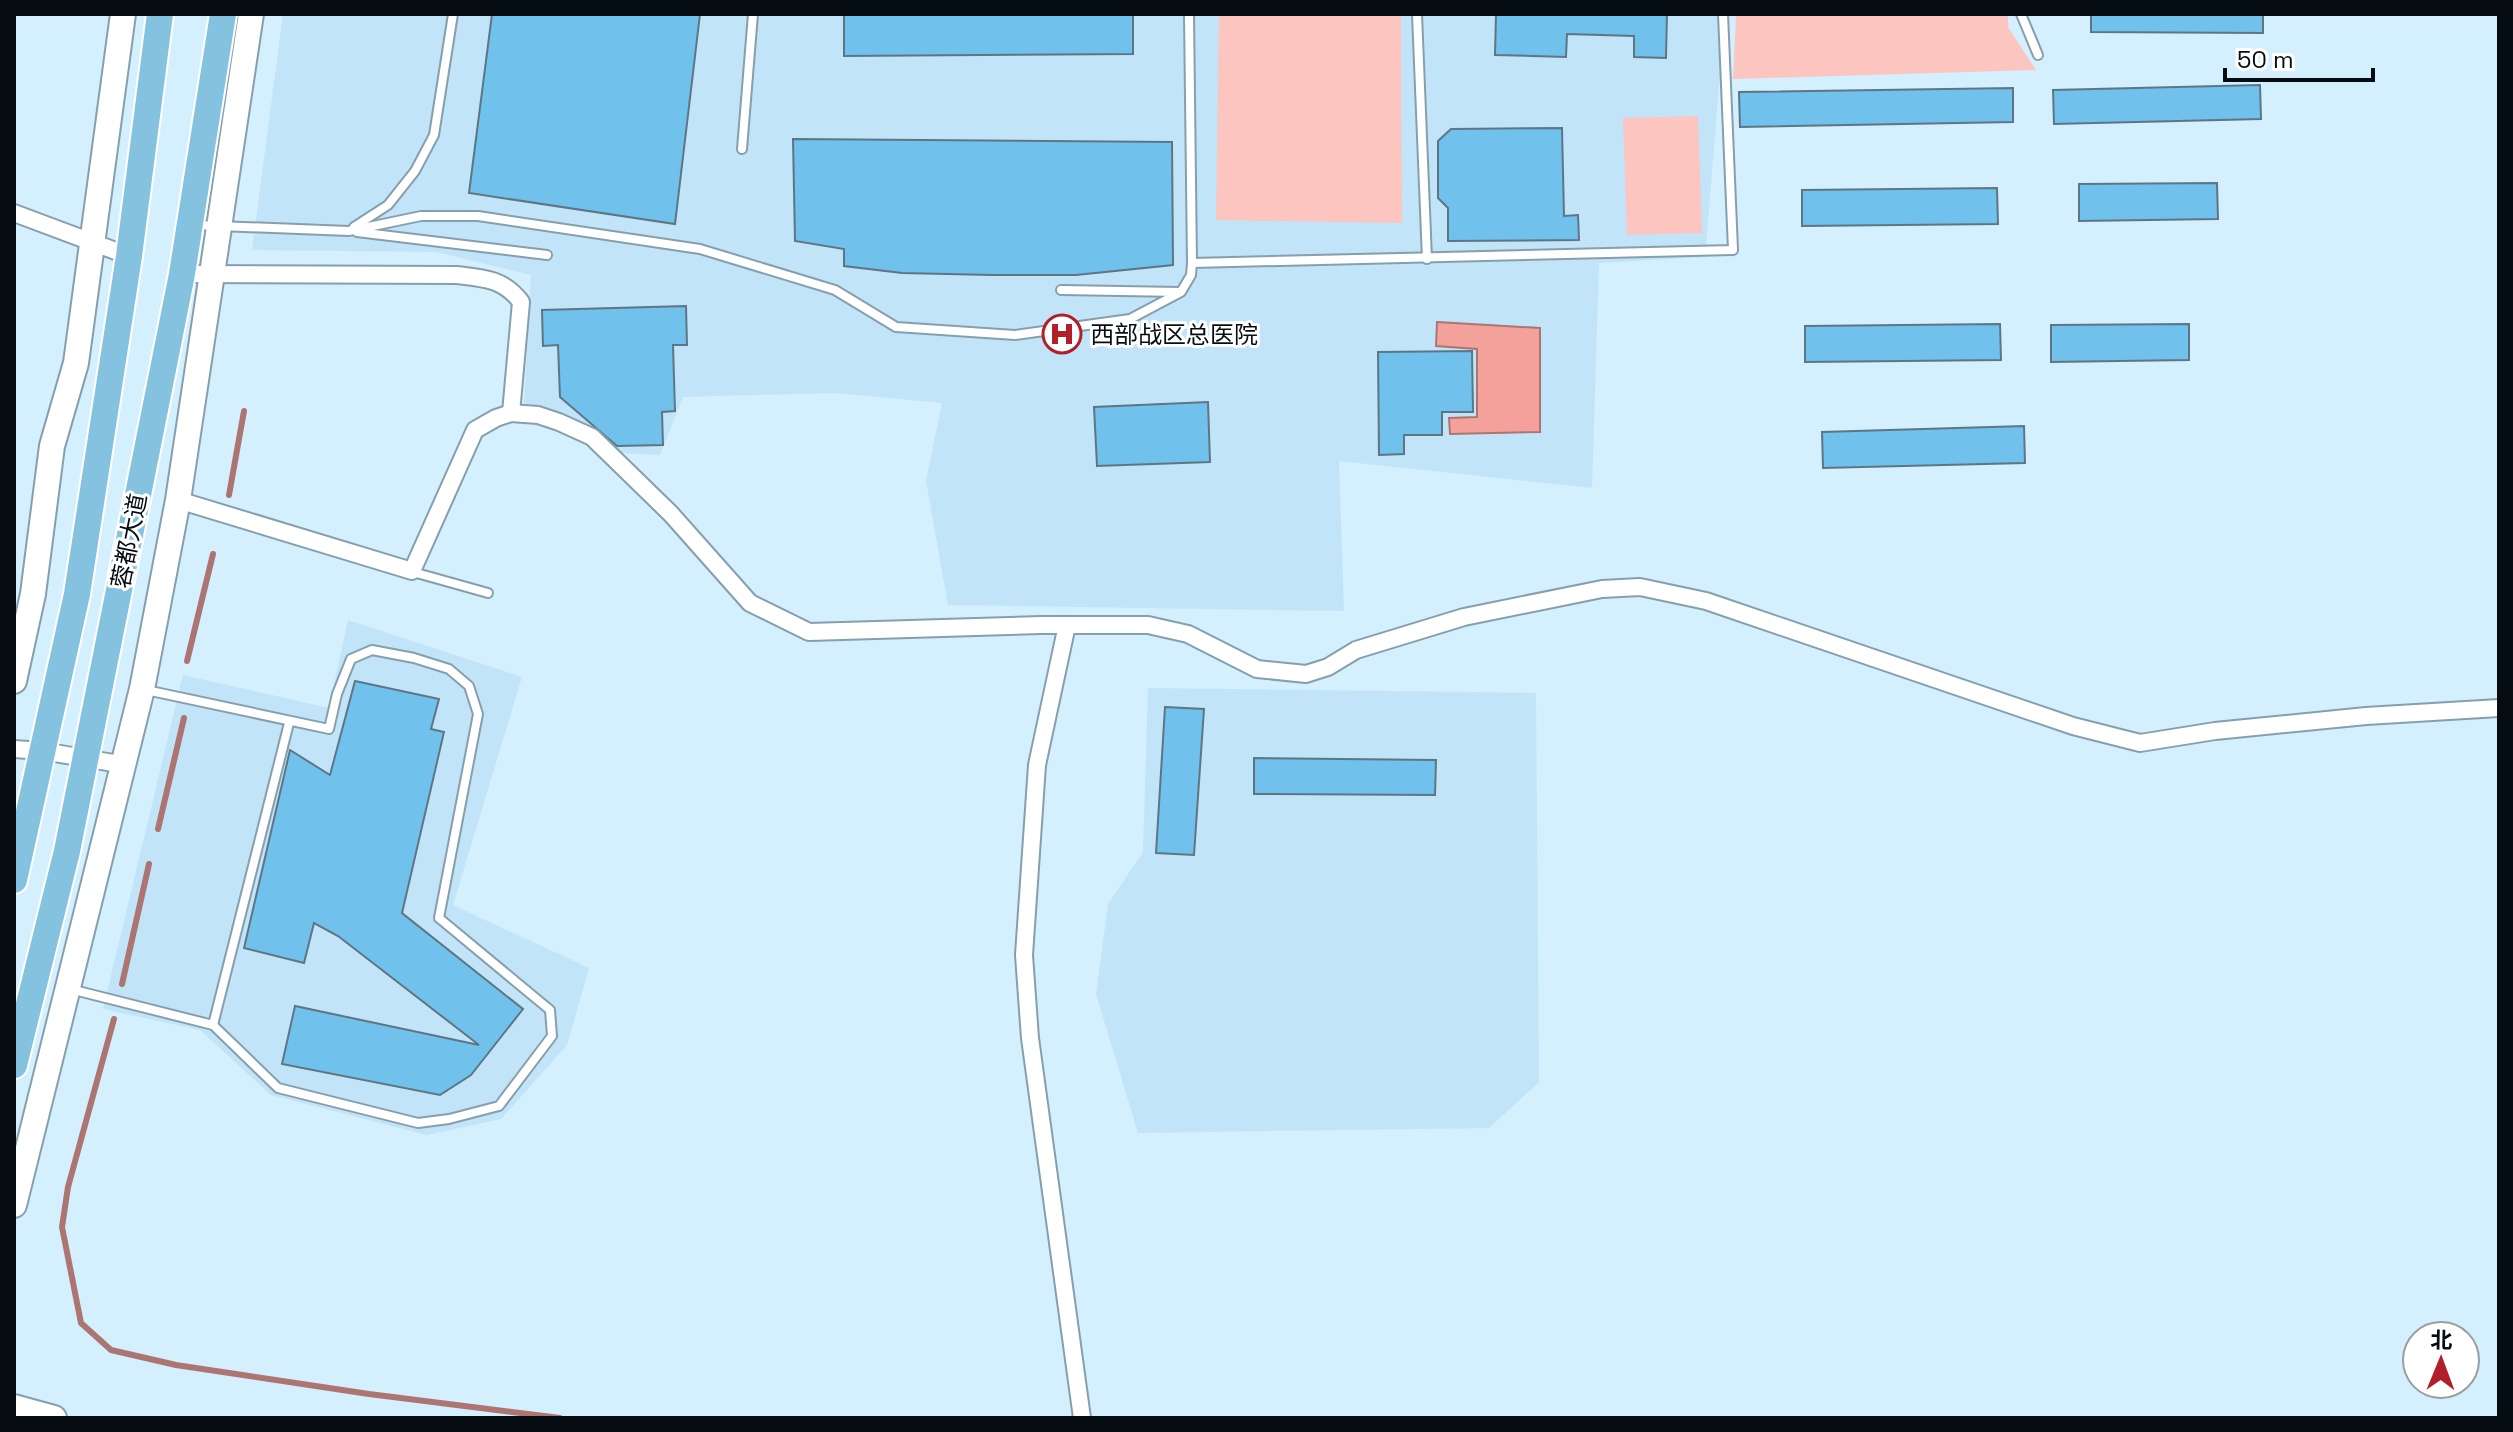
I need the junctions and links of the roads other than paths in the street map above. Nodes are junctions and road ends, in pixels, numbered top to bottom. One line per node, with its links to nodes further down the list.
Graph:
1 (123, 14): 17 (street)
2 (160, 14): 19 (main road, 蓉都大道)
3 (223, 14): 14 (main road, 蓉都大道)
4 (251, 14): 15 (street)
5 (453, 14): 16 (lane)
6 (753, 14): 12 (lane)
7 (1189, 14): 21 (lane)
8 (1417, 14): 20 (lane)
9 (1723, 14): 20 (lane)
10 (2021, 14): 11 (lane)
11 (2038, 55)
12 (742, 149)
13 (14, 213): 17 (street)
14 (192, 225): 15 (lane); 22 (main road, 蓉都大道)
15 (219, 227): 16 (lane); 23 (street)
16 (349, 231): 18 (lane); 25 (lane)
17 (92, 243): 19 (street); 31 (street)
18 (547, 255)
19 (129, 256): 36 (main road, 蓉都大道)
20 (1427, 259): 21 (lane)
21 (1192, 263): 25 (lane)
22 (182, 274): 23 (street); 37 (main road, 蓉都大道)
23 (211, 275): 26 (street); 27 (street)
24 (1061, 290): 25 (lane)
25 (1181, 292)
26 (511, 413): 28 (street); 30 (street)
27 (178, 500): 28 (street); 32 (street)
28 (412, 571): 29 (lane)
29 (488, 593)
30 (1067, 625): 33 (street); 46 (street)
31 (14, 681)
32 (142, 689): 34 (lane); 38 (street)
33 (2499, 708)
34 (289, 723): 41 (lane); 41 (lane)
35 (14, 749): 36 (street)
36 (43, 751): 37 (street); 39 (main road, 蓉都大道)
37 (86, 757): 38 (street); 42 (main road, 蓉都大道)
38 (125, 765): 40 (street)
39 (14, 880)
40 (70, 989): 41 (lane); 43 (street)
41 (213, 1025)
42 (14, 1065)
43 (14, 1205)
44 (14, 1407): 45 (street)
45 (54, 1418)
46 (1082, 1418)

